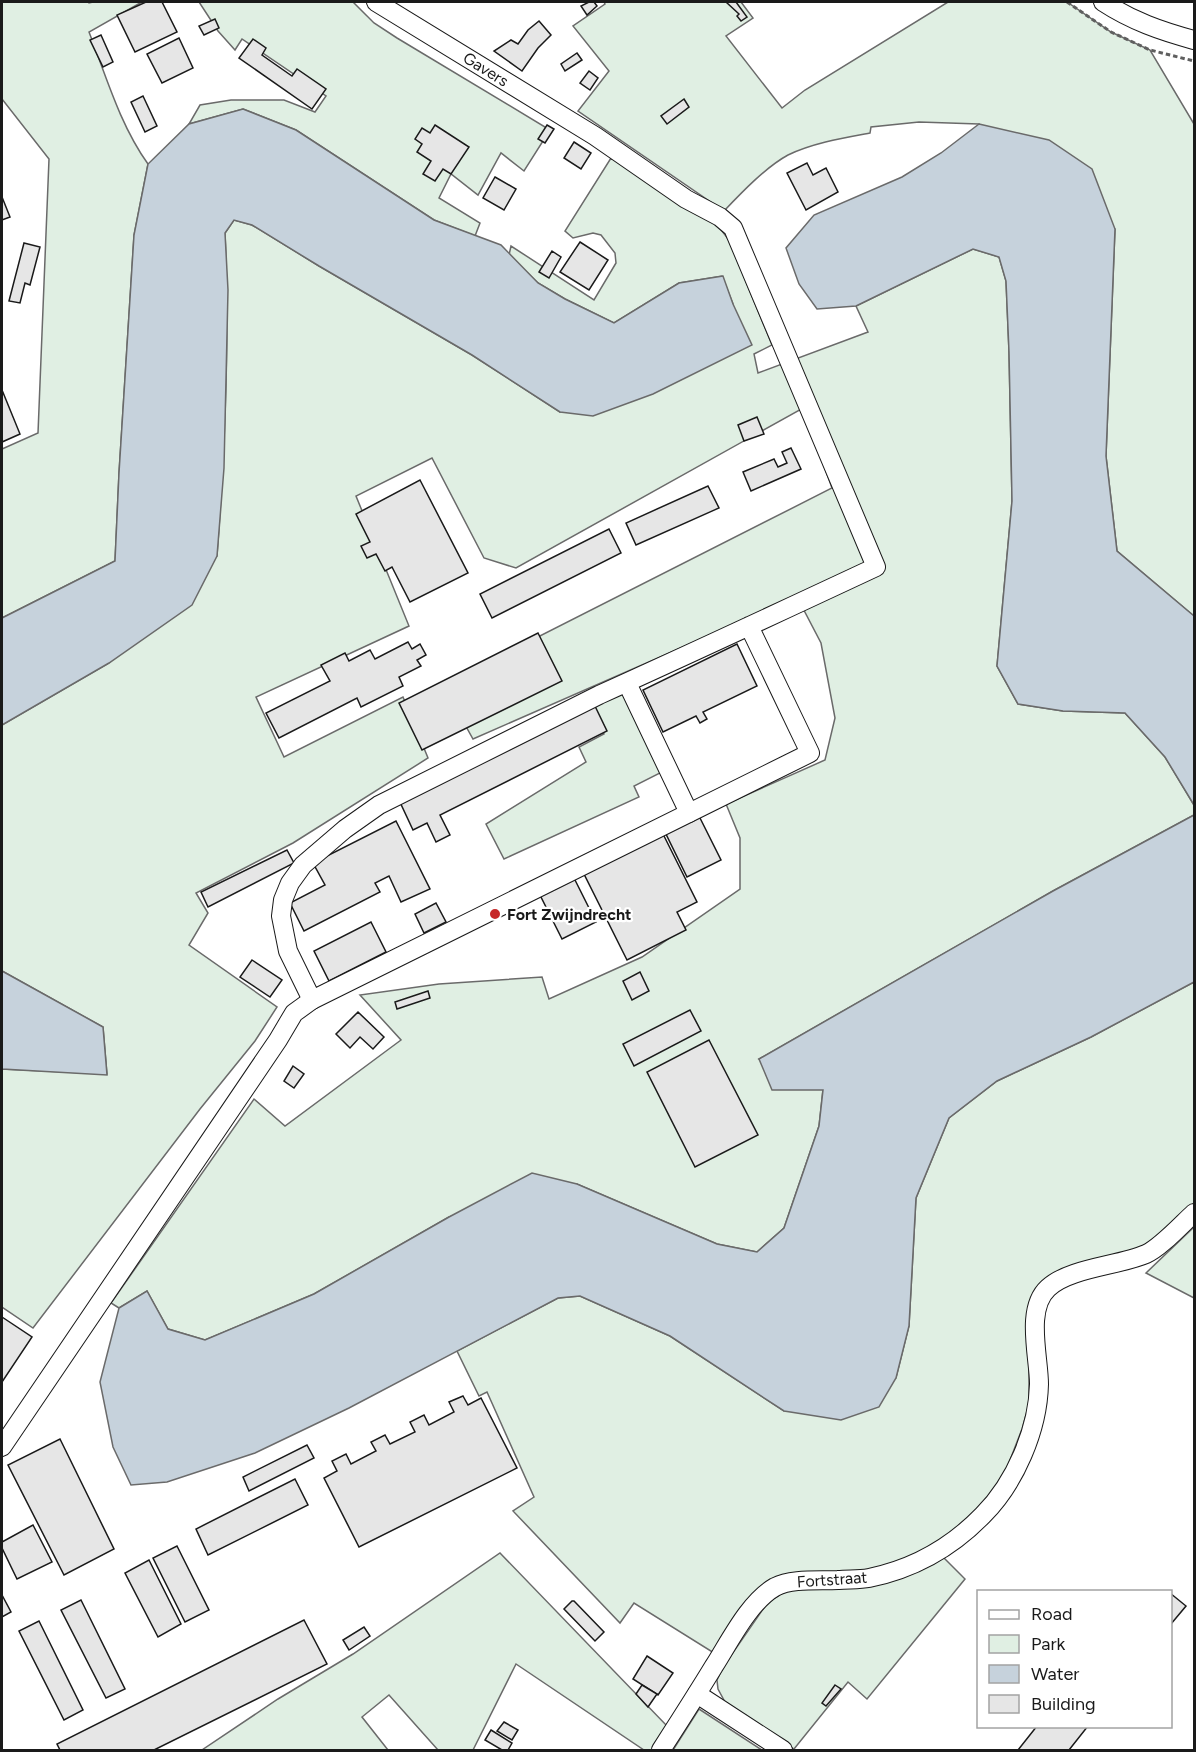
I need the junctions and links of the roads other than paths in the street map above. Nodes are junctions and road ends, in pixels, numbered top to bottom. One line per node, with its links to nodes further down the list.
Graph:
1 (376, 2): 4 (street, Gavers)
2 (1103, 2): 3 (street)
3 (1194, 40)
4 (749, 626): 5 (street); 6 (street)
5 (627, 683): 6 (street); 7 (street)
6 (689, 813): 7 (street)
7 (312, 1000): 9 (street)
8 (1194, 1213): 10 (street, Fortstraat)
9 (2, 1447)
10 (697, 1694): 11 (street, Fortstraat); 12 (street)
11 (661, 1750)
12 (783, 1750)

